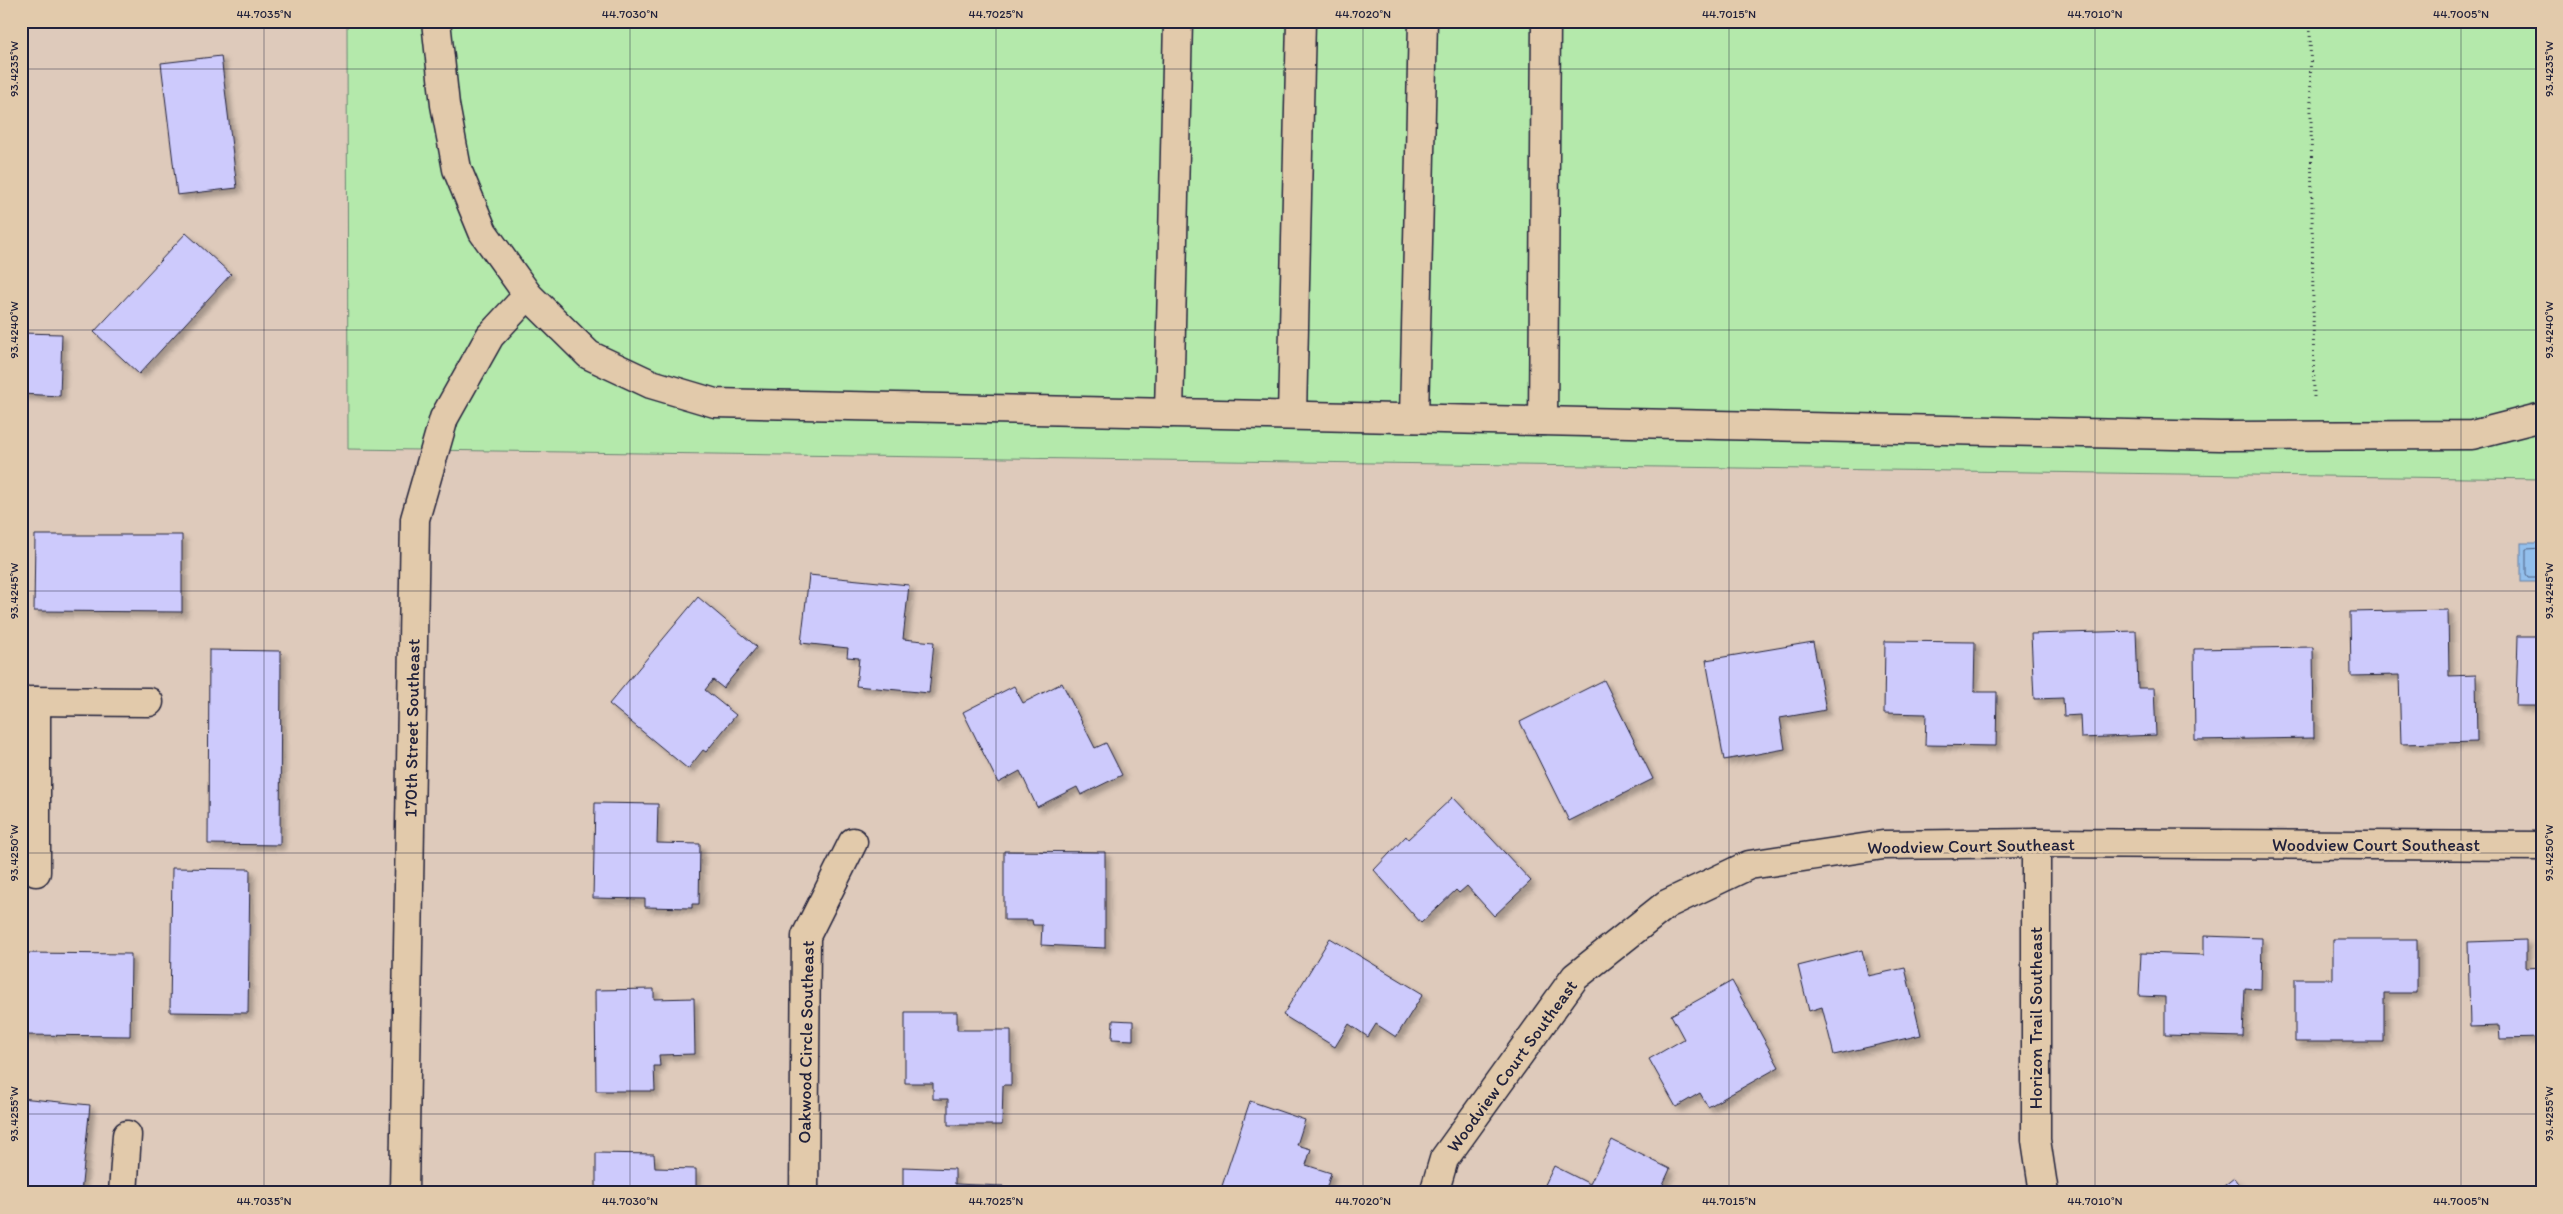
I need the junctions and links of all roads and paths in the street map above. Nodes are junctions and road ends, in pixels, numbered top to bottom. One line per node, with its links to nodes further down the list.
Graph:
1 (436, 21): 7 (street)
2 (1178, 21): 9 (street)
3 (1301, 21): 10 (street)
4 (1424, 21): 12 (street)
5 (1546, 21): 13 (street)
6 (2310, 21): 8 (path)
7 (528, 295): 9 (street); 22 (street, 170th Street Southeast)
8 (2314, 408)
9 (1169, 413): 10 (street)
10 (1292, 415): 12 (street)
11 (2542, 417): 13 (street)
12 (1414, 418): 13 (street)
13 (1543, 421)
14 (29, 701): 15 (street); 19 (street)
15 (149, 702)
16 (853, 842): 23 (street, Oakwood Circle Southeast)
17 (2036, 843): 18 (street, Woodview Court Southeast); 24 (street, Woodview Court Southeast); 25 (street, Horizon Trail Southeast)
18 (2542, 846)
19 (36, 872)
20 (128, 1135): 21 (street)
21 (123, 1193)
22 (404, 1193)
23 (804, 1193)
24 (1434, 1193)
25 (2044, 1193)

